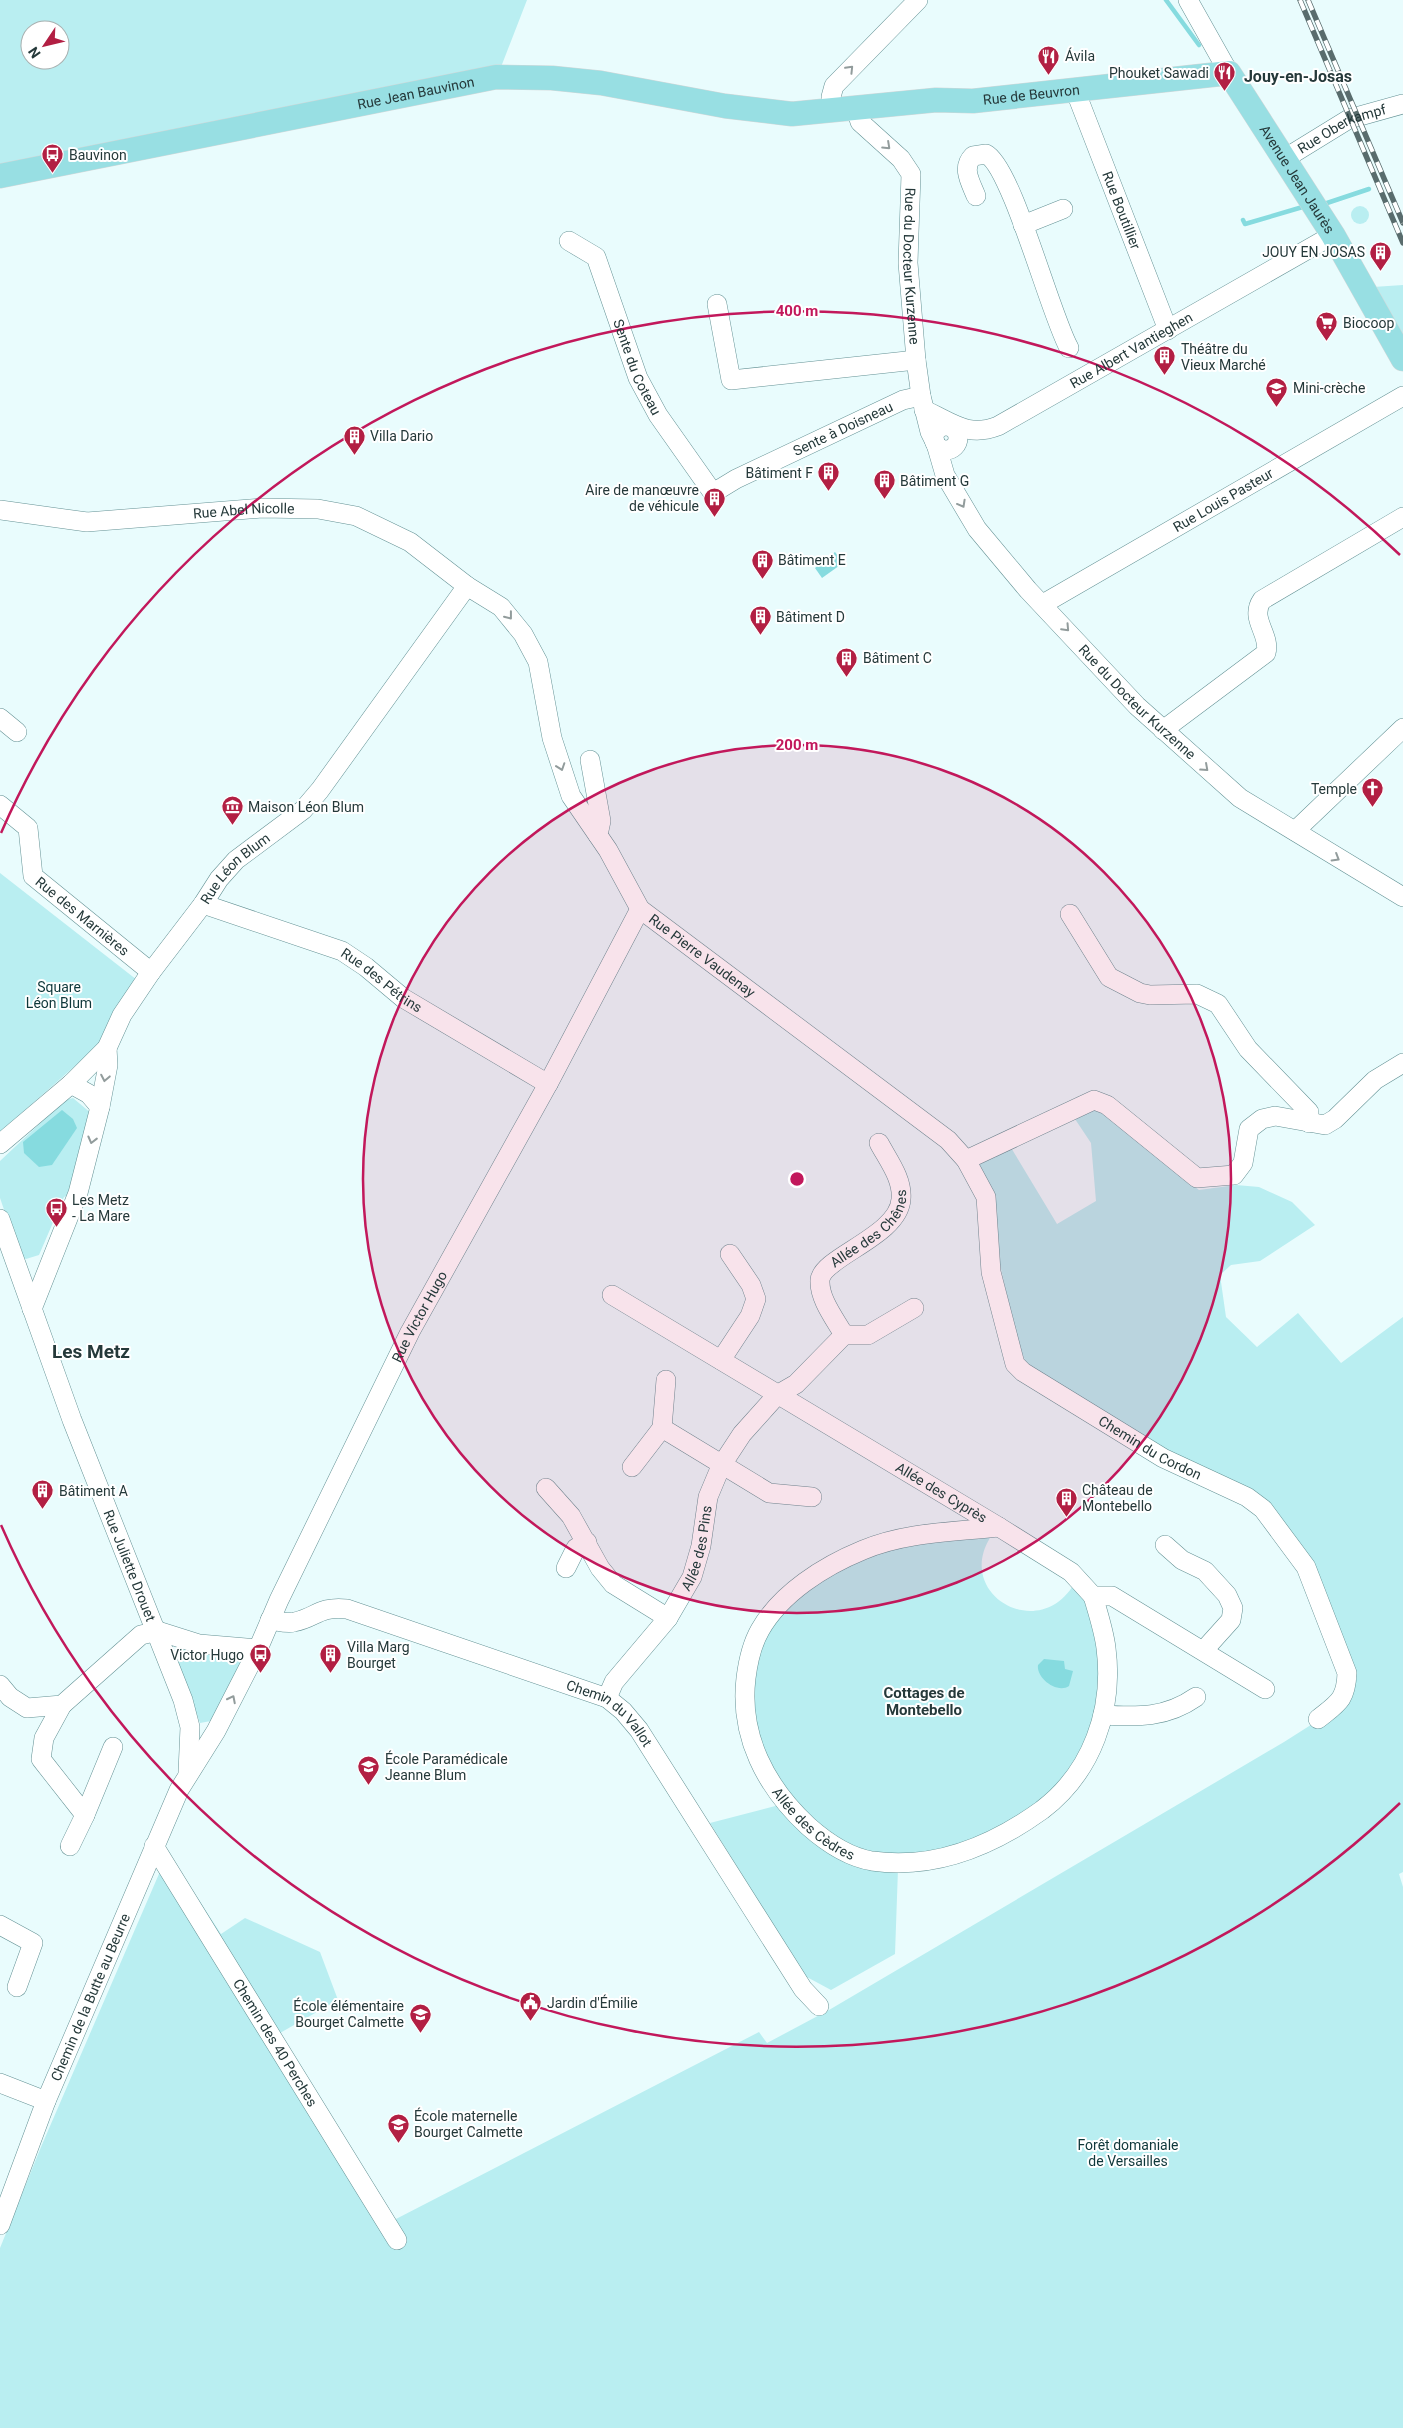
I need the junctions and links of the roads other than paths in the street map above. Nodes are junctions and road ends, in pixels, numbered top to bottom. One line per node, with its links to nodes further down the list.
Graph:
1 (918, 0): 6 (street, one-way to 1)
2 (1188, 0): 3 (street, Avenue Jean Jaurès)
3 (1228, 73): 4 (main road, Rue de Beuvron); 7 (main road, Avenue Jean Jaurès)
4 (1075, 90): 6 (main road, Rue de Beuvron); 15 (street, Rue Boutillier)
5 (1403, 104): 7 (street, Rue Oberkampf)
6 (845, 110): 8 (main road, Rue Jean Bauvinon); 17 (street, Rue du Docteur Kurzenne, one-way to 17)
7 (1284, 159): 12 (main road, Avenue Jean Jaurès)
8 (0, 176)
9 (976, 196): 11 (street)
10 (1063, 209): 11 (street)
11 (1023, 225): 18 (street)
12 (1333, 235): 15 (street, Rue Albert Vantieghen); 16 (main road, Avenue Jean Jaurès)
13 (569, 241): 24 (street, Sente du Coteau)
14 (717, 304): 17 (street)
15 (1168, 330): 18 (street, Rue Albert Vantieghen)
16 (1403, 359)
17 (916, 360): 20 (street, Rue du Docteur Kurzenne)
18 (1086, 376): 22 (street, Rue Albert Vantieghen)
19 (1403, 396): 28 (street, Rue Louis Pasteur)
20 (923, 403): 21 (street, Rue Albert Vantieghen); 23 (street, Rue du Docteur Kurzenne); 24 (street, Sente à Doisneau)
21 (948, 424): 22 (street, Rue Albert Vantieghen); 23 (street)
22 (998, 426): 23 (street)
23 (941, 444): 28 (street, Rue du Docteur Kurzenne, one-way to 28)
24 (714, 493)
25 (0, 510): 27 (street, Rue Abel Nicolle)
26 (1403, 517): 31 (street)
27 (467, 586): 36 (street, Rue Pierre Vaudenay, one-way to 36); 38 (street, Rue Léon Blum)
28 (1043, 604): 31 (street, Rue du Docteur Kurzenne, one-way to 31)
29 (0, 718): 32 (street)
30 (1403, 728): 35 (street)
31 (1163, 730): 35 (street, Rue du Docteur Kurzenne, one-way to 35)
32 (17, 732)
33 (590, 760): 36 (street)
34 (0, 805): 41 (street, Rue des Marnières)
35 (1295, 832): 37 (street, Rue du Docteur Kurzenne, one-way to 37)
36 (598, 835): 39 (street, Rue Pierre Vaudenay)
37 (1403, 897)
38 (203, 904): 41 (street, Rue Léon Blum); 45 (street, Rue des Pétrins)
39 (640, 910): 45 (street, Rue Victor Hugo); 50 (street, Rue Pierre Vaudenay)
40 (1070, 914): 47 (street)
41 (151, 972): 42 (street, Rue Léon Blum)
42 (107, 1048): 44 (street, Rue Léon Blum); 46 (street, one-way to 46)
43 (1403, 1064): 47 (street)
44 (71, 1084): 46 (street); 49 (street, Rue Léon Blum)
45 (548, 1084): 73 (street, Rue Victor Hugo)
46 (100, 1107): 53 (street, one-way to 53)
47 (1309, 1123): 50 (street)
48 (879, 1143): 58 (street, Allée des Chênes)
49 (0, 1144)
50 (966, 1160): 84 (street, Chemin du Cordon)
51 (0, 1218): 54 (street, Rue Juliette Drouet)
52 (730, 1254): 59 (street)
53 (50, 1261): 54 (street); 57 (street)
54 (16, 1263): 57 (street, Rue Juliette Drouet)
55 (612, 1295): 59 (street, Allée des Cyprès)
56 (914, 1308): 58 (street)
57 (32, 1309): 74 (street, Rue Juliette Drouet)
58 (844, 1335): 61 (street, Allée des Pins)
59 (720, 1360): 61 (street, Allée des Cyprès)
60 (666, 1380): 62 (street)
61 (777, 1395): 63 (street, Allée des Pins); 67 (street, Allée des Cyprès)
62 (662, 1428): 63 (street); 64 (street)
63 (721, 1466): 66 (street); 72 (street, Allée des Pins)
64 (632, 1467)
65 (546, 1488): 68 (street)
66 (812, 1497)
67 (999, 1527): 71 (street, Allée des Cyprès); 83 (street, Allée des Cèdres)
68 (586, 1542): 70 (street); 72 (street)
69 (1165, 1545): 76 (street)
70 (566, 1568)
71 (1093, 1596): 76 (street); 83 (street, Allée des Cèdres)
72 (668, 1618): 80 (street, Allée des Pins)
73 (270, 1620): 75 (street, Rue Victor Hugo); 80 (street, Chemin du Vallot)
74 (158, 1631): 75 (street, Rue Juliette Drouet); 81 (street); 85 (street, Rue Juliette Drouet)
75 (258, 1649): 86 (street, Rue Victor Hugo, one-way to 75)
76 (1204, 1650): 78 (street)
77 (0, 1685): 82 (street)
78 (1266, 1689)
79 (1196, 1697): 83 (street)
80 (607, 1698): 95 (street, Chemin du Vallot)
81 (62, 1704): 82 (street); 87 (street)
82 (27, 1708): 87 (street)
83 (1103, 1715)
84 (1318, 1719)
85 (190, 1727): 86 (street); 89 (street, Chemin de la Butte au Beurre)
86 (216, 1730): 89 (street, Chemin de la Butte au Beurre)
87 (44, 1738): 90 (street)
88 (113, 1747): 90 (street)
89 (188, 1774): 92 (street, Chemin de la Butte au Beurre)
90 (85, 1815): 91 (street)
91 (70, 1846)
92 (154, 1846): 97 (street, Chemin de la Butte au Beurre); 99 (street, Chemin des 40 Perches)
93 (0, 1925): 94 (street)
94 (17, 1987)
95 (819, 2006)
96 (0, 2083): 97 (street)
97 (46, 2100): 98 (street, Chemin de la Butte au Beurre)
98 (0, 2225)
99 (397, 2240)

